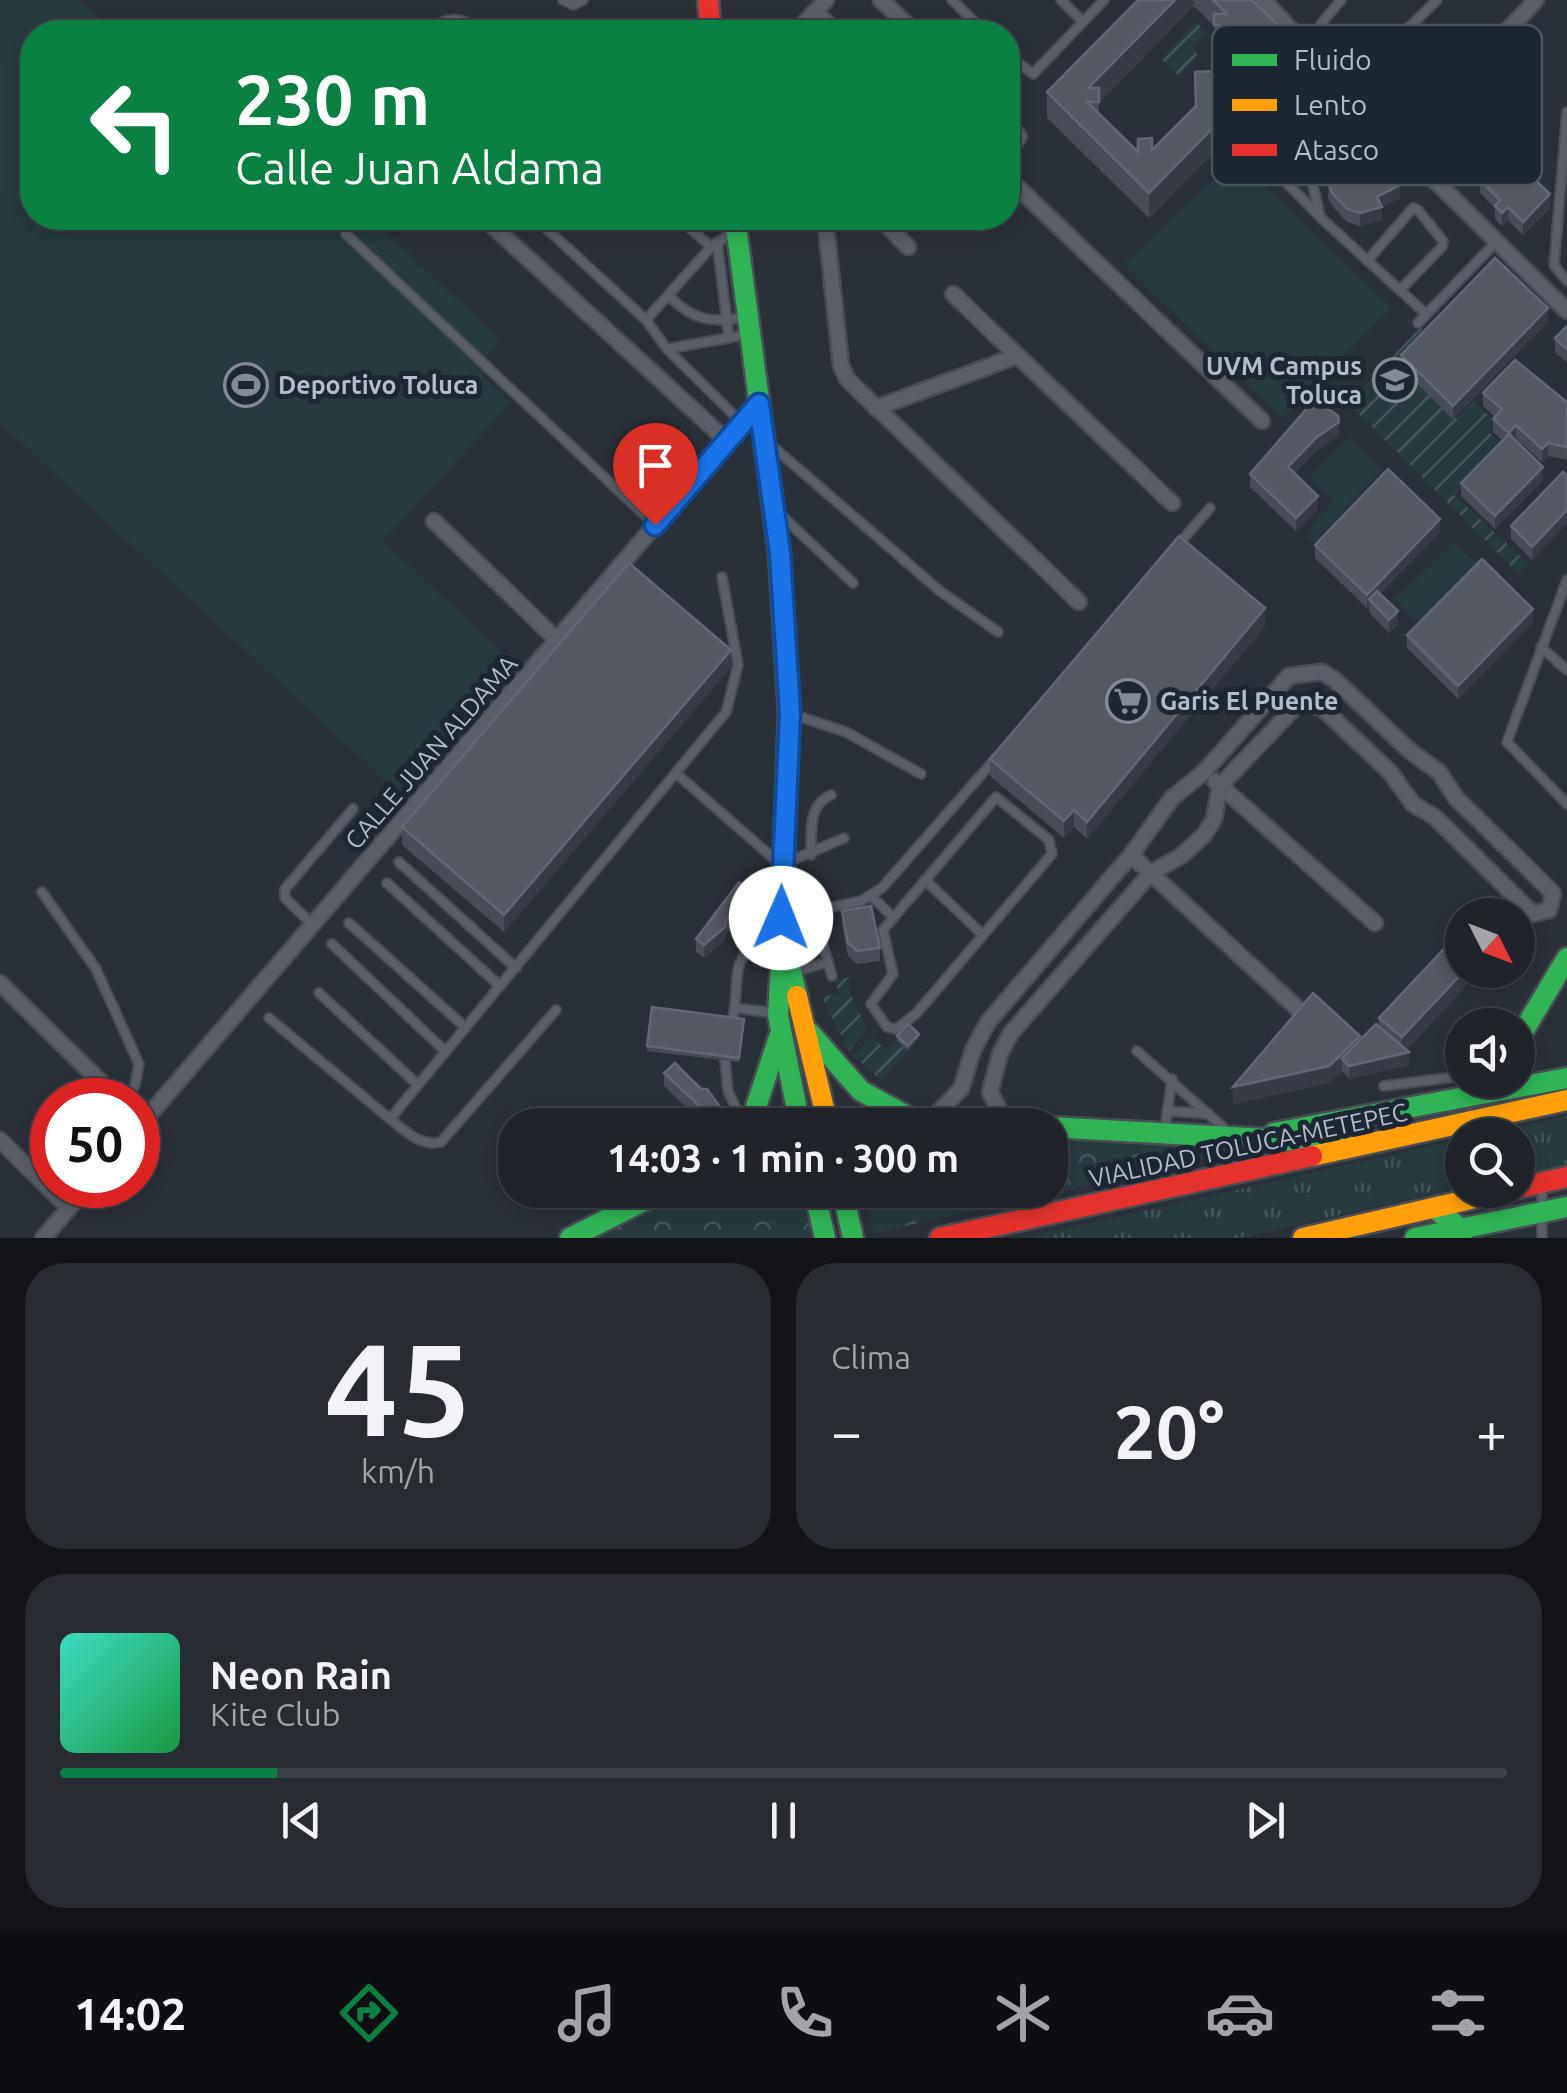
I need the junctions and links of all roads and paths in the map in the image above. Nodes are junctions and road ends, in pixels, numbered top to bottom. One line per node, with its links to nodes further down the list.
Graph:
1 (563, 0): 2 (lane)
2 (583, 0)
3 (881, 0): 11 (street)
4 (952, 0): 12 (lane)
5 (1061, 0): 13 (lane)
6 (1104, 0): 13 (lane)
7 (1263, 0): 14 (street)
8 (1341, 0): 15 (lane)
9 (1437, 0): 16 (lane)
10 (1536, 0): 17 (street)
11 (902, 20)
12 (973, 20)
13 (1083, 22): 18 (lane)
14 (1286, 25)
15 (1323, 25)
16 (1412, 25)
17 (1513, 25)
18 (1020, 63)
19 (1567, 112): 20 (lane)
20 (1566, 182): 38 (lane)
21 (1288, 185): 25 (lane)
22 (1312, 185): 25 (lane)
23 (1439, 185): 34 (street)
24 (1020, 189): 52 (street)
25 (1320, 218): 37 (lane)
26 (497, 230): 55 (street)
27 (548, 230): 45 (lane)
28 (695, 230): 35 (lane)
29 (730, 230): 35 (lane)
30 (736, 230): 47 (main road)
31 (827, 230): 51 (street)
32 (892, 230): 36 (street)
33 (346, 234): 60 (lane)
34 (1496, 242): 42 (street); 44 (lane)
35 (714, 245): 41 (lane); 47 (lane)
36 (908, 247)
37 (1368, 260): 39 (lane); 39 (lane)
38 (1567, 283): 42 (lane)
39 (1400, 290): 44 (lane)
40 (954, 294): 49 (street)
41 (669, 296): 45 (lane); 47 (lane)
42 (1554, 299): 43 (street)
43 (1567, 311)
44 (1426, 314): 46 (lane)
45 (646, 320): 48 (lane)
46 (1418, 323)
47 (738, 327): 48 (lane); 50 (main road)
48 (666, 349): 53 (lane)
49 (1017, 356): 51 (street); 56 (street)
50 (759, 404): 53 (street, CALLE JUAN ALDAMA); 54 (main road)
51 (876, 408): 65 (street)
52 (1262, 421)
53 (742, 423): 55 (street, CALLE JUAN ALDAMA)
54 (764, 438): 57 (main road); 66 (lane)
55 (727, 441): 60 (street, CALLE JUAN ALDAMA)
56 (1172, 503)
57 (773, 508): 64 (lane); 70 (main road)
58 (1210, 508): 61 (lane)
59 (434, 521): 67 (street)
60 (655, 525): 67 (street, CALLE JUAN ALDAMA)
61 (1171, 553)
62 (722, 577): 76 (lane)
63 (1567, 580): 68 (lane)
64 (853, 583)
65 (1079, 602)
66 (998, 632)
67 (557, 640): 97 (street, CALLE JUAN ALDAMA)
68 (1542, 647): 69 (lane); 80 (lane)
69 (1567, 670)
70 (790, 713): 75 (lane); 87 (main road)
71 (1004, 750): 92 (lane)
72 (1410, 751): 73 (street); 74 (street); 79 (street)
73 (1204, 772): 77 (street); 85 (street)
74 (1390, 772): 77 (street); 82 (street)
75 (921, 774)
76 (678, 775): 87 (lane); 105 (lane)
77 (1220, 786): 88 (street); 96 (street)
78 (831, 796): 84 (lane)
79 (1456, 798): 82 (street); 82 (street)
80 (1567, 804)
81 (353, 809): 97 (lane)
82 (1436, 818)
83 (844, 838): 84 (lane)
84 (811, 855): 87 (lane)
85 (1130, 856): 88 (street); 121 (street)
86 (399, 862): 105 (lane)
87 (781, 865): 99 (main road)
88 (1151, 873): 113 (street); 124 (street)
89 (925, 880): 94 (lane); 100 (lane); 100 (lane)
90 (387, 883): 109 (lane)
91 (42, 892): 127 (lane)
92 (871, 896): 93 (lane); 94 (lane)
93 (861, 901): 98 (lane); 99 (lane)
94 (893, 917): 98 (lane)
95 (349, 923): 119 (lane)
96 (1376, 923)
97 (312, 925): 138 (street, CALLE JUAN ALDAMA)
98 (885, 926): 100 (lane)
99 (781, 932): 106 (main road); 111 (lane); 115 (main road)
100 (983, 935)
101 (822, 941): 104 (lane)
102 (332, 944): 123 (lane)
103 (1567, 958): 114 (main road)
104 (828, 962): 106 (lane); 107 (lane)
105 (516, 968): 109 (lane)
106 (790, 973): 118 (main road)
107 (832, 976)
108 (0, 983): 126 (street)
109 (500, 986): 119 (lane)
110 (320, 993): 131 (lane)
111 (735, 1008): 115 (lane); 117 (lane)
112 (556, 1010): 150 (lane)
113 (1299, 1010)
114 (1535, 1012)
115 (776, 1013): 120 (main road)
116 (269, 1018): 150 (lane)
117 (732, 1022)
118 (804, 1024): 143 (main road); 144 (main road)
119 (466, 1028): 123 (lane)
120 (780, 1036): 141 (main road); 142 (main road)
121 (973, 1050): 124 (street); 134 (street)
122 (1137, 1051): 130 (lane)
123 (446, 1052): 131 (lane)
124 (1000, 1054): 135 (street)
125 (725, 1060): 140 (lane)
126 (98, 1078)
127 (136, 1078)
128 (1445, 1078): 133 (lane)
129 (1567, 1078): 132 (main road)
130 (1172, 1079): 148 (lane); 151 (lane)
131 (417, 1084): 150 (lane)
132 (1535, 1084)
133 (1384, 1086)
134 (962, 1088): 135 (street); 145 (street)
135 (990, 1092): 146 (street)
136 (1445, 1095): 154 (main road)
137 (1519, 1098): 147 (main road)
138 (160, 1099)
139 (1567, 1100): 147 (main road, VIALIDAD TOLUCA-METEPEC)
140 (737, 1108)
141 (753, 1108)
142 (796, 1108)
143 (822, 1108)
144 (897, 1108)
145 (937, 1108)
146 (998, 1108)
147 (1522, 1110): 149 (main road, VIALIDAD TOLUCA-METEPEC)
148 (1209, 1114): 151 (lane); 154 (lane)
149 (1487, 1118)
150 (390, 1119)
151 (1166, 1122): 152 (main road); 154 (main road)
152 (1068, 1125)
153 (1445, 1127): 156 (main road, VIALIDAD TOLUCA-METEPEC)
154 (1241, 1137): 156 (main road)
155 (0, 1140): 157 (street)
156 (1367, 1144): 175 (main road, VIALIDAD TOLUCA-METEPEC)
157 (30, 1170)
158 (1567, 1177): 159 (main road)
159 (1542, 1182): 160 (main road); 168 (lane)
160 (1535, 1184)
161 (1445, 1205): 167 (main road)
162 (1567, 1207): 168 (main road)
163 (69, 1208): 171 (street)
164 (629, 1208): 172 (main road)
165 (818, 1208): 173 (main road)
166 (846, 1208): 174 (main road)
167 (1434, 1208): 169 (main road); 170 (main road)
168 (1543, 1213): 170 (main road); 179 (lane)
169 (1392, 1217): 176 (main road); 177 (main road)
170 (1464, 1230): 178 (main road)
171 (43, 1238)
172 (570, 1238)
173 (825, 1238)
174 (853, 1238)
175 (940, 1238)
176 (1303, 1238)
177 (1372, 1238)
178 (1415, 1238)
179 (1542, 1238)

